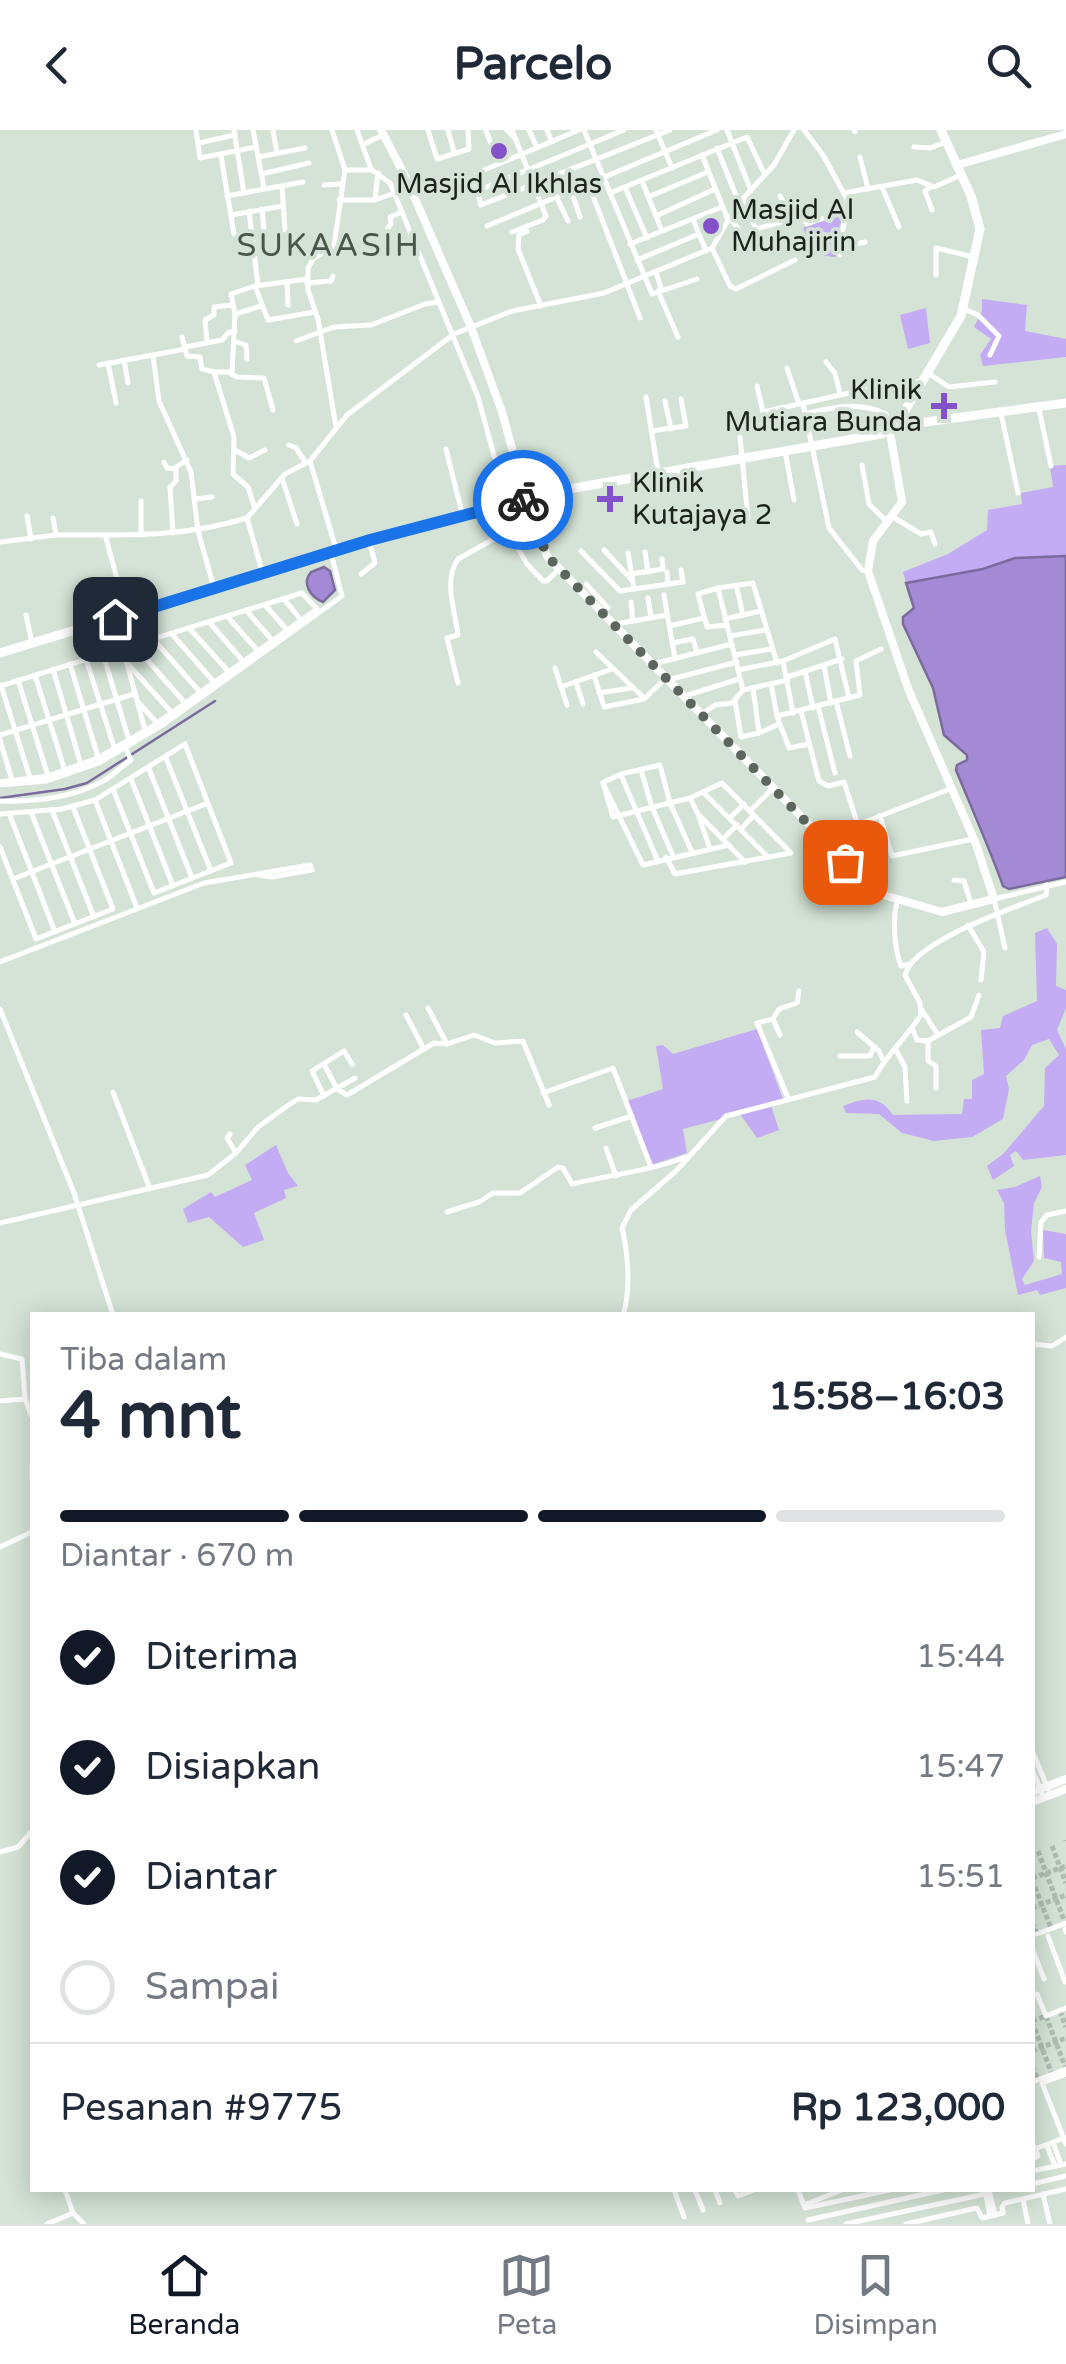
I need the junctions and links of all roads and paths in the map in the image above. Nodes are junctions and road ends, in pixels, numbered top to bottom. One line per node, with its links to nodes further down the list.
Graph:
1 (196, 130): 30 (street)
2 (253, 130): 35 (street)
3 (273, 130): 42 (street)
4 (332, 130): 52 (street)
5 (357, 130): 32 (street)
6 (428, 130): 40 (street)
7 (448, 130): 40 (street)
8 (476, 130): 21 (street)
9 (486, 130): 33 (street)
10 (510, 130): 43 (street)
11 (530, 130): 37 (street)
12 (547, 130): 27 (street)
13 (582, 130): 24 (street); 31 (street)
14 (624, 130): 31 (street)
15 (670, 130): 23 (street)
16 (717, 130): 41 (street)
17 (727, 130): 28 (street)
18 (794, 130): 57 (street)
19 (804, 130): 80 (street)
20 (941, 130): 29 (main road)
21 (468, 131): 40 (street)
22 (234, 132): 30 (street); 39 (street)
23 (657, 132): 41 (street); 48 (street)
24 (566, 133): 27 (street)
25 (1066, 134): 53 (street)
26 (378, 136): 32 (street); 58 (street)
27 (552, 142): 37 (street)
28 (732, 142): 38 (street); 57 (street); 77 (street)
29 (946, 142): 34 (street); 53 (main road)
30 (198, 143): 45 (street)
31 (590, 143): 48 (street); 51 (street)
32 (364, 144): 54 (street)
33 (492, 147)
34 (914, 147)
35 (256, 148): 39 (street); 46 (street)
36 (304, 148): 42 (street)
37 (537, 148): 43 (street)
38 (717, 148): 44 (street); 88 (street)
39 (238, 152): 45 (street); 78 (street)
40 (454, 152)
41 (666, 152): 50 (street); 59 (street)
42 (277, 154): 46 (street)
43 (522, 154): 51 (street); 75 (street)
44 (702, 155): 50 (street); 55 (street)
45 (222, 156): 82 (street)
46 (258, 157): 56 (street)
47 (860, 157): 74 (street)
48 (597, 160): 59 (street); 67 (street)
49 (309, 163): 56 (street)
50 (672, 168): 60 (street)
51 (528, 169): 67 (street); 75 (street)
52 (345, 170): 54 (street); 64 (street)
53 (959, 170): 68 (street); 121 (main road)
54 (374, 171): 62 (street); 87 (street)
55 (708, 172): 73 (street); 85 (street)
56 (262, 174): 71 (street)
57 (765, 175): 77 (street)
58 (403, 176): 62 (street); 72 (street)
59 (604, 177): 63 (street); 79 (street)
60 (642, 181): 69 (street); 85 (street)
61 (303, 182): 66 (street)
62 (390, 182): 81 (street)
63 (588, 183): 76 (street); 116 (street)
64 (342, 184): 65 (street); 86 (street)
65 (324, 185)
66 (282, 186): 71 (street); 90 (street)
67 (534, 186): 75 (street); 89 (street)
68 (932, 186): 70 (street); 94 (street)
69 (625, 187): 79 (street); 117 (street)
70 (882, 187): 74 (street); 106 (street)
71 (264, 188): 78 (street)
72 (410, 188): 81 (street); 143 (street)
73 (715, 189): 91 (street); 98 (street)
74 (868, 189): 80 (street)
75 (478, 190)
76 (571, 190): 83 (street); 99 (street)
77 (750, 191): 88 (street)
78 (244, 192): 82 (street)
79 (610, 193): 109 (street)
80 (844, 193): 93 (street)
81 (394, 194): 87 (street); 96 (street)
82 (227, 196): 97 (street)
83 (556, 196): 89 (street); 103 (street)
84 (780, 196): 101 (street)
85 (648, 197): 98 (street)
86 (340, 200): 87 (street); 129 (street)
87 (375, 200)
88 (741, 201): 101 (street); 102 (street)
89 (540, 202): 104 (street); 112 (street)
90 (282, 206): 92 (street); 108 (street)
91 (722, 206): 100 (street); 102 (street)
92 (262, 209): 95 (street); 110 (street)
93 (846, 210): 101 (street); 118 (street)
94 (932, 210)
95 (249, 211): 97 (street); 132 (street)
96 (402, 212): 105 (street); 134 (street)
97 (230, 215): 114 (street)
98 (656, 216): 113 (street)
99 (580, 217)
100 (693, 218): 113 (street); 115 (street)
101 (792, 218)
102 (729, 219): 107 (street); 120 (street)
103 (568, 221)
104 (487, 226)
105 (388, 228)
106 (900, 228)
107 (738, 229)
108 (284, 230)
109 (625, 230): 116 (street); 119 (street)
110 (264, 231)
111 (527, 231): 138 (street)
112 (512, 232)
113 (662, 232): 117 (street)
114 (234, 234)
115 (699, 234): 120 (street); 122 (street)
116 (609, 236): 131 (street)
117 (647, 238): 119 (street)
118 (866, 242)
119 (630, 244): 122 (street)
120 (709, 250): 123 (street); 124 (street)
121 (974, 257): 125 (street); 139 (main road)
122 (637, 260): 127 (street)
123 (795, 260)
124 (656, 272): 127 (street); 133 (street)
125 (936, 274)
126 (332, 276): 129 (street)
127 (644, 277): 131 (street); 133 (street)
128 (697, 279): 133 (street)
129 (307, 281): 130 (street); 140 (street)
130 (287, 282): 132 (street); 137 (street)
131 (629, 284): 138 (street); 142 (street)
132 (256, 285): 135 (street); 136 (street)
133 (658, 292): 148 (street)
134 (438, 302): 145 (street); 146 (street)
135 (234, 305): 141 (street); 151 (street)
136 (261, 306): 140 (street); 141 (street)
137 (288, 306)
138 (541, 306): 143 (street)
139 (964, 309): 153 (street); 163 (main road)
140 (316, 312): 145 (street)
141 (235, 314): 144 (street)
142 (640, 318)
143 (469, 328): 146 (street); 204 (street)
144 (235, 331): 149 (street); 151 (street)
145 (320, 331): 150 (street); 178 (street)
146 (453, 335): 178 (street); 204 (street)
147 (182, 337): 152 (street)
148 (678, 337)
149 (234, 341): 155 (street); 162 (street)
150 (296, 341)
151 (207, 342): 152 (street)
152 (185, 348): 154 (street); 161 (street)
153 (990, 355)
154 (154, 356): 156 (street); 190 (street)
155 (246, 359)
156 (124, 360): 158 (street); 164 (street)
157 (826, 362): 167 (street)
158 (108, 364): 159 (street); 171 (street)
159 (99, 366)
160 (787, 368): 173 (street)
161 (214, 372): 162 (street); 186 (street)
162 (231, 374): 175 (street)
163 (925, 377): 165 (street); 167 (street); 180 (main road)
164 (128, 382)
165 (995, 382)
166 (757, 386): 173 (street)
167 (840, 394): 173 (street)
168 (646, 397): 181 (street)
169 (681, 400): 179 (street)
170 (664, 401): 179 (street)
171 (116, 403)
172 (1066, 403): 174 (main road)
173 (801, 404): 177 (street)
174 (1038, 406): 176 (main road); 194 (street)
175 (273, 410)
176 (1001, 410): 180 (main road); 199 (street)
177 (804, 414): 180 (street); 184 (street)
178 (336, 427): 192 (street)
179 (671, 429): 181 (street)
180 (892, 429): 184 (main road); 211 (street)
181 (651, 431): 196 (street)
182 (740, 436): 189 (street)
183 (289, 445): 192 (street)
184 (810, 447): 188 (main road); 230 (street)
185 (446, 449): 207 (street)
186 (235, 450): 187 (street); 205 (street)
187 (265, 450)
188 (786, 451): 189 (main road); 202 (street)
189 (742, 459): 196 (main road); 210 (street)
190 (187, 460): 195 (street); 201 (street)
191 (164, 462): 195 (street)
192 (308, 462): 197 (street); 224 (street)
193 (862, 465): 211 (street)
194 (1051, 466)
195 (176, 470): 214 (street)
196 (655, 473): 198 (street); 204 (main road)
197 (282, 478): 205 (street); 212 (street)
198 (658, 493)
199 (1018, 493)
200 (212, 497): 201 (street)
201 (194, 500): 213 (street)
202 (794, 500)
203 (142, 501): 216 (street)
204 (516, 502): 207 (main road); 228 (street)
205 (255, 509): 209 (street)
206 (26, 516): 217 (street)
207 (462, 516): 219 (main road)
208 (53, 518): 215 (street)
209 (247, 518): 213 (street); 233 (street)
210 (748, 518)
211 (890, 520): 221 (street); 230 (street)
212 (297, 524)
213 (198, 531): 214 (street); 239 (street)
214 (173, 533): 216 (street)
215 (56, 535): 217 (street); 218 (street)
216 (140, 536): 218 (street)
217 (31, 538): 220 (street)
218 (106, 538): 251 (street)
219 (370, 540): 224 (main road); 234 (street)
220 (0, 542)
221 (935, 544)
222 (604, 550): 227 (street)
223 (581, 551): 241 (street)
224 (334, 552): 233 (main road); 343 (street)
225 (644, 552): 231 (street)
226 (662, 559): 231 (street)
227 (614, 560): 235 (street); 235 (street)
228 (558, 570): 240 (street); 305 (street)
229 (681, 570): 236 (street)
230 (868, 571): 359 (street)
231 (648, 572): 235 (street)
232 (666, 572): 236 (street)
233 (263, 574): 239 (main road)
234 (362, 574)
235 (632, 577): 241 (street)
236 (668, 584): 241 (street)
237 (736, 585): 238 (street); 249 (street); 253 (street)
238 (718, 588): 256 (street); 261 (street)
239 (215, 589): 251 (main road)
240 (580, 589): 247 (street); 262 (street)
241 (634, 589)
242 (664, 595): 252 (street)
243 (648, 598): 255 (street)
244 (284, 599): 246 (street); 258 (street); 258 (street)
245 (631, 602): 259 (street)
246 (265, 604): 248 (street); 266 (street)
247 (608, 608)
248 (246, 610): 254 (street); 270 (street)
249 (762, 611): 253 (street); 265 (street)
250 (26, 615): 271 (street)
251 (126, 615): 257 (main road)
252 (667, 615): 255 (street); 263 (street)
253 (743, 615): 261 (street)
254 (226, 616): 260 (street); 277 (street)
255 (651, 618): 259 (street)
256 (704, 618): 261 (street); 263 (street)
257 (112, 620): 271 (main road); 275 (street)
258 (302, 620): 266 (street)
259 (633, 621): 262 (street)
260 (208, 622): 264 (street); 286 (street)
261 (726, 622): 269 (street)
262 (614, 624): 290 (street)
263 (669, 626): 272 (street)
264 (190, 628): 267 (street); 295 (street)
265 (767, 630): 269 (street); 274 (street)
266 (288, 631): 270 (street)
267 (171, 633): 268 (street); 303 (street)
268 (153, 639): 273 (street); 312 (street)
269 (731, 640): 280 (street); 287 (street)
270 (273, 641): 277 (street)
271 (32, 643): 279 (main road)
272 (672, 643): 280 (street); 282 (street)
273 (134, 645): 275 (street); 321 (street)
274 (773, 648): 287 (street); 288 (street)
275 (121, 649): 281 (street); 285 (street)
276 (881, 649): 316 (street)
277 (258, 651): 286 (street)
278 (596, 652): 293 (street)
279 (0, 653)
280 (697, 653): 282 (street)
281 (103, 654): 283 (street); 318 (street)
282 (675, 658): 290 (street)
283 (86, 659): 289 (street); 323 (street)
284 (842, 659): 288 (street); 291 (street); 316 (street)
285 (124, 660): 315 (street); 328 (street)
286 (243, 661): 295 (street)
287 (737, 662): 288 (street); 300 (street); 302 (street)
288 (780, 662): 299 (street)
289 (70, 664): 294 (street); 326 (street)
290 (653, 664): 302 (street)
291 (824, 665): 296 (street); 320 (street)
292 (556, 668): 308 (street)
293 (612, 669): 298 (street); 309 (street)
294 (53, 670): 297 (street); 331 (street)
295 (228, 671): 303 (street)
296 (805, 671): 299 (street); 325 (street)
297 (36, 675): 301 (street); 332 (street)
298 (594, 676): 304 (street); 313 (street)
299 (788, 678): 306 (street); 329 (street)
300 (740, 679): 311 (street); 314 (street)
301 (18, 680): 307 (street); 335 (street)
302 (665, 680): 314 (street); 317 (street)
303 (214, 682): 312 (street)
304 (576, 682): 308 (street); 322 (street)
305 (458, 683)
306 (771, 684): 310 (street); 333 (street)
307 (1, 686): 337 (street)
308 (561, 687): 324 (street)
309 (632, 688): 313 (street); 317 (street)
310 (753, 688): 311 (street); 338 (street)
311 (742, 690): 319 (street)
312 (200, 692): 321 (street)
313 (600, 693): 317 (street)
314 (685, 696): 330 (street)
315 (135, 697): 318 (street); 334 (street); 336 (street)
316 (850, 698): 320 (street)
317 (644, 699)
318 (117, 700): 323 (street); 340 (street)
319 (736, 701): 330 (street); 338 (street)
320 (833, 702): 325 (street); 344 (street)
321 (185, 703): 328 (street)
322 (583, 704)
323 (100, 705): 326 (street); 342 (street)
324 (567, 705)
325 (815, 707): 327 (street); 351 (street)
326 (84, 710): 331 (street); 345 (street)
327 (801, 711): 329 (street); 341 (street)
328 (172, 712): 334 (street)
329 (793, 712): 333 (street)
330 (702, 714): 360 (street)
331 (66, 715): 332 (street); 347 (street)
332 (49, 720): 335 (street); 350 (street)
333 (778, 720): 338 (street); 341 (street)
334 (157, 724): 336 (street)
335 (32, 726): 337 (street); 354 (street)
336 (145, 730): 340 (street)
337 (15, 731): 339 (street); 353 (street)
338 (760, 733)
339 (0, 738): 356 (street)
340 (129, 738): 342 (street)
341 (809, 744): 385 (street)
342 (114, 747): 345 (street)
343 (125, 747): 354 (street); 362 (street)
344 (850, 756)
345 (98, 758): 347 (street)
346 (166, 758): 348 (street); 366 (street); 372 (street)
347 (82, 765): 350 (street)
348 (149, 768): 355 (street); 381 (street)
349 (641, 768): 352 (street); 367 (street); 370 (street)
350 (64, 771): 354 (street)
351 (835, 773)
352 (621, 774): 374 (street); 379 (street)
353 (30, 778): 354 (street); 356 (street)
354 (47, 778): 357 (street); 362 (street)
355 (131, 779): 358 (street); 384 (street)
356 (12, 780): 357 (street)
357 (0, 784)
358 (113, 789): 364 (street); 387 (street)
359 (951, 789): 380 (street); 391 (street)
360 (771, 790): 376 (street); 388 (street)
361 (704, 792): 363 (street); 368 (street); 382 (street)
362 (51, 794): 365 (street)
363 (690, 798): 367 (street); 378 (street)
364 (95, 800): 369 (street); 390 (street)
365 (0, 801)
366 (208, 803): 372 (street); 406 (street)
367 (670, 803): 370 (street); 397 (street)
368 (744, 804): 376 (street); 382 (street)
369 (74, 807): 371 (street); 394 (street)
370 (652, 807): 374 (street); 399 (street)
371 (52, 810): 373 (street); 398 (street)
372 (187, 811): 381 (street); 406 (street)
373 (31, 812): 375 (street); 403 (street)
374 (635, 812): 379 (street); 401 (street)
375 (9, 813): 377 (street); 407 (street)
376 (752, 813): 386 (street); 400 (street)
377 (0, 814)
378 (698, 814): 389 (street); 395 (street)
379 (619, 815): 401 (street)
380 (880, 816): 383 (street); 391 (street)
381 (168, 818): 384 (street); 408 (street)
382 (730, 818): 386 (street)
383 (869, 820): 385 (street); 396 (street)
384 (150, 826): 387 (street); 413 (street)
385 (858, 826): 388 (street)
386 (739, 827): 389 (street); 400 (street)
387 (130, 833): 390 (street); 413 (street)
388 (823, 838): 405 (street)
389 (723, 839): 392 (street)
390 (111, 841): 394 (street); 418 (street)
391 (975, 841): 416 (street)
392 (729, 845): 395 (street); 402 (street)
393 (0, 846): 409 (street)
394 (90, 849): 398 (street); 420 (street)
395 (710, 849): 397 (street)
396 (880, 849)
397 (692, 852): 399 (street)
398 (70, 857): 403 (street); 420 (street)
399 (670, 857): 401 (street); 402 (street)
400 (768, 858): 402 (street)
401 (657, 860)
402 (745, 862)
403 (52, 864): 407 (street); 421 (street)
404 (311, 867): 418 (street)
405 (841, 867): 414 (street); 415 (street)
406 (211, 871): 408 (street)
407 (32, 872): 409 (street); 423 (street)
408 (192, 878): 413 (street)
409 (13, 879): 423 (street)
410 (954, 880): 417 (street)
411 (1066, 882): 412 (street)
412 (1046, 885): 416 (street); 419 (street)
413 (173, 886)
414 (823, 894)
415 (898, 899): 417 (street); 426 (street)
416 (994, 899): 417 (street); 419 (street)
417 (972, 906)
418 (137, 908): 425 (street)
419 (999, 914): 422 (street); 424 (street)
420 (94, 916): 421 (street)
421 (75, 924): 423 (street)
422 (968, 925): 426 (street); 427 (street)
423 (55, 932)
424 (1006, 948)
425 (0, 962)
426 (908, 964): 432 (street)
427 (981, 980)
428 (799, 991): 434 (street)
429 (980, 995): 438 (street)
430 (0, 1008): 466 (street)
431 (428, 1008): 440 (street)
432 (922, 1010): 435 (street); 438 (street)
433 (406, 1015): 442 (street)
434 (773, 1018): 437 (street); 454 (street)
435 (912, 1028): 439 (street); 443 (street)
436 (857, 1032): 441 (street)
437 (780, 1035)
438 (938, 1035): 439 (street)
439 (928, 1041): 449 (street)
440 (447, 1044): 442 (street); 452 (street)
441 (874, 1047): 444 (street); 445 (street)
442 (424, 1048): 450 (street)
443 (896, 1050): 445 (street); 455 (street)
444 (840, 1056)
445 (883, 1060): 454 (street)
446 (324, 1064): 447 (street); 450 (street); 453 (street)
447 (352, 1064)
448 (355, 1078): 450 (street)
449 (936, 1088)
450 (337, 1089): 453 (street)
451 (113, 1092): 465 (street)
452 (543, 1093): 456 (street); 457 (street)
453 (324, 1096): 461 (street)
454 (788, 1098): 462 (street)
455 (907, 1101)
456 (549, 1105)
457 (632, 1116): 458 (street); 463 (street)
458 (596, 1128)
459 (230, 1134): 461 (street)
460 (606, 1148): 464 (street)
461 (236, 1153): 465 (street)
462 (690, 1155): 463 (street); 472 (street)
463 (651, 1167): 464 (street)
464 (616, 1176): 468 (street)
465 (150, 1189): 466 (street)
466 (78, 1205): 469 (street); 471 (street)
467 (1066, 1211): 470 (street)
468 (447, 1212)
469 (0, 1223)
470 (1039, 1257)
471 (111, 1312)
472 (624, 1312)
473 (1066, 1337): 474 (street)
474 (1035, 1344)
475 (0, 1354): 476 (street)
476 (29, 1381): 477 (street)
477 (25, 1399): 478 (street); 479 (street)
478 (0, 1401)
479 (30, 1413)
480 (30, 1533): 481 (street)
481 (0, 1548)
482 (1035, 1761): 485 (street)
483 (1066, 1779): 485 (street)
484 (1066, 1789): 485 (street)
485 (1043, 1792)
486 (30, 1833): 487 (street)
487 (0, 1852)
488 (1066, 1928): 489 (street)
489 (1037, 1934)
490 (1048, 1936): 493 (street)
491 (1035, 1956): 494 (street)
492 (1066, 1960): 493 (street)
493 (1058, 1963): 495 (street)
494 (1044, 1978)
495 (1065, 1982)
496 (1035, 1994): 497 (street)
497 (1066, 2008)
498 (1066, 2071): 499 (street); 500 (street)
499 (1035, 2081)
500 (1065, 2141): 501 (street)
501 (1050, 2143): 502 (street); 503 (street)
502 (1035, 2151)
503 (1061, 2165): 504 (street)
504 (1035, 2170)
505 (1066, 2176): 506 (street)
506 (1035, 2183)
507 (1066, 2190): 517 (street)
508 (65, 2192): 523 (street)
509 (675, 2192): 525 (street)
510 (696, 2192): 521 (street)
511 (716, 2192): 519 (street)
512 (799, 2192): 520 (street)
513 (837, 2192): 520 (street)
514 (879, 2192): 520 (street)
515 (935, 2192): 527 (street)
516 (988, 2194): 526 (street); 532 (street)
517 (1043, 2194): 518 (street); 537 (street)
518 (1022, 2199): 524 (street); 536 (street)
519 (720, 2204)
520 (804, 2204)
521 (703, 2210)
522 (958, 2212): 526 (street); 528 (street); 534 (street)
523 (73, 2213): 530 (street); 531 (street)
524 (1003, 2214): 526 (street); 535 (street)
525 (684, 2217)
526 (988, 2218)
527 (808, 2220)
528 (937, 2221): 529 (street)
529 (915, 2223): 533 (street)
530 (48, 2224)
531 (84, 2224)
532 (846, 2224)
533 (906, 2224)
534 (961, 2224)
535 (1006, 2224)
536 (1028, 2224)
537 (1050, 2224)

